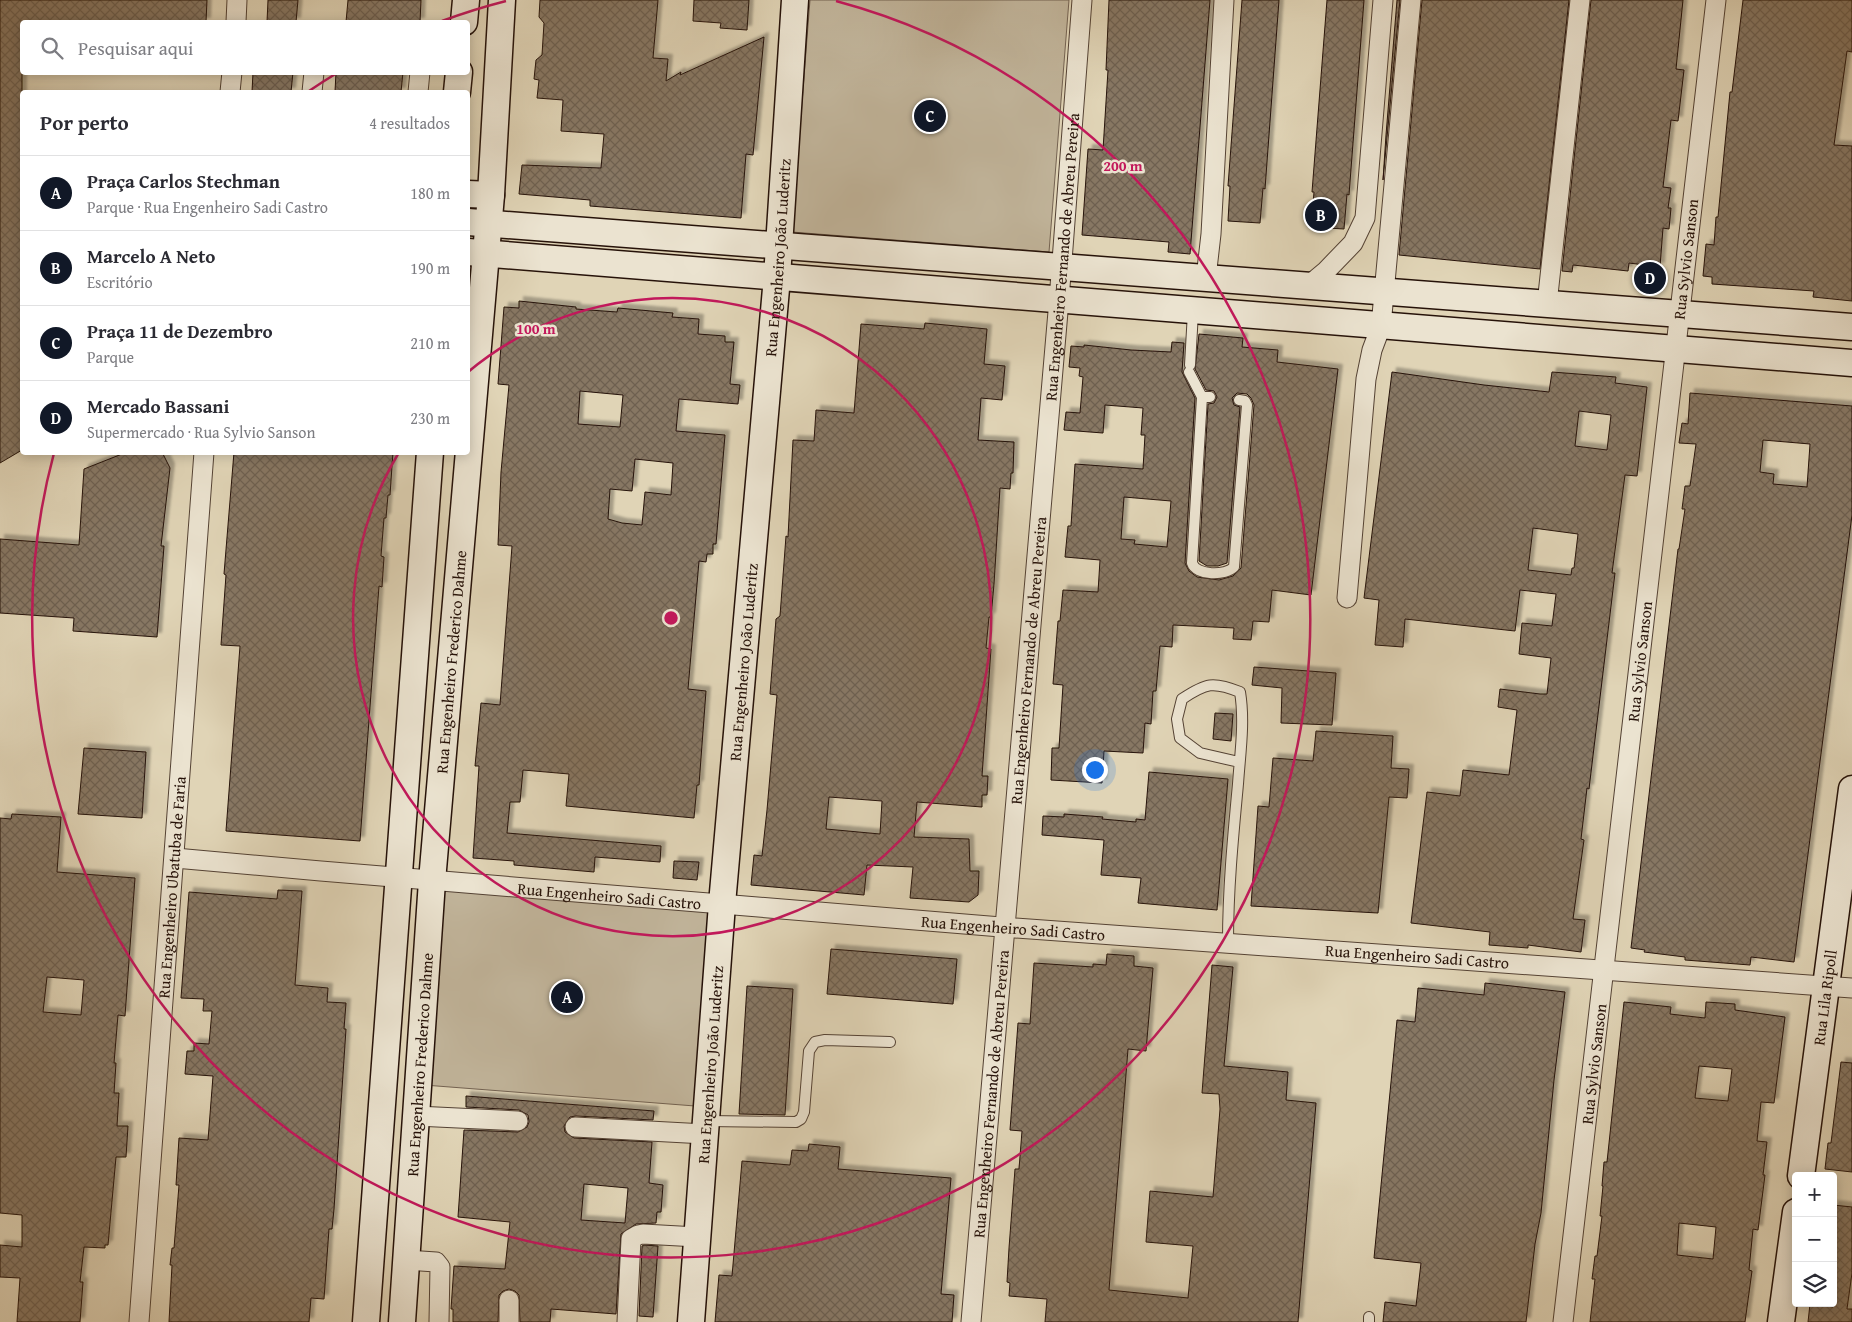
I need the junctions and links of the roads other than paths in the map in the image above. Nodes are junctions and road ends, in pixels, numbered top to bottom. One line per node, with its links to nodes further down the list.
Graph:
1 (237, 0): 11 (street)
2 (466, 0): 12 (street)
3 (502, 0): 21 (street, Rua Engenheiro Frederico Dahme)
4 (795, 0): 23 (street, Rua Engenheiro João Luderitz)
5 (1082, 0): 25 (street, Rua Engenheiro Fernando de Abreu Pereira)
6 (1224, 0): 27 (street)
7 (1383, 0): 28 (street)
8 (1411, 0): 29 (street)
9 (1580, 0): 31 (street)
10 (1716, 0): 33 (street, Rua Sylvio Sanson)
11 (236, 20)
12 (464, 20)
13 (232, 75): 17 (street)
14 (314, 75): 18 (street)
15 (420, 75): 19 (street)
16 (459, 75): 20 (street)
17 (230, 90)
18 (312, 90)
19 (418, 90)
20 (458, 90)
21 (479, 195): 22 (street, Rua Engenheiro Frederico Dahme)
22 (478, 223): 23 (street); 24 (street, Rua Engenheiro Frederico Dahme)
23 (779, 246): 25 (street); 26 (street, Rua Engenheiro João Luderitz)
24 (476, 265): 26 (street); 36 (street, Rua Engenheiro Frederico Dahme)
25 (1061, 267): 27 (street); 30 (street, Rua Engenheiro Fernando de Abreu Pereira)
26 (777, 277): 30 (street); 49 (street, Rua Engenheiro João Luderitz)
27 (1206, 278): 28 (street)
28 (1308, 286): 29 (street)
29 (1384, 292): 31 (street); 34 (street)
30 (1059, 300): 32 (street); 50 (street, Rua Engenheiro Fernando de Abreu Pereira)
31 (1547, 304): 33 (street)
32 (1193, 310): 34 (street); 39 (lane)
33 (1678, 314): 35 (street); 37 (street, Rua Sylvio Sanson)
34 (1381, 326): 37 (street); 43 (street)
35 (1852, 328)
36 (470, 349)
37 (1674, 349): 38 (street); 52 (street, Rua Sylvio Sanson)
38 (1852, 364)
39 (1239, 400)
40 (204, 455): 46 (street, Rua Engenheiro Ubatuba de Faria)
41 (430, 455): 47 (street)
42 (462, 455): 48 (street, Rua Engenheiro Frederico Dahme)
43 (1347, 598)
44 (1239, 762): 44 (lane); 51 (lane)
45 (1852, 789): 53 (street, Rua Lila Ripoll)
46 (175, 858): 47 (street, Rua Engenheiro Sadi Castro); 65 (street, Rua Engenheiro Ubatuba de Faria)
47 (399, 878): 48 (street, Rua Engenheiro Sadi Castro); 66 (street)
48 (432, 881): 49 (street, Rua Engenheiro Sadi Castro); 56 (street, Rua Engenheiro Frederico Dahme)
49 (722, 904): 50 (street, Rua Engenheiro Sadi Castro); 59 (street, Rua Engenheiro João Luderitz)
50 (1004, 927): 51 (street, Rua Engenheiro Sadi Castro); 72 (street, Rua Engenheiro Fernando de Abreu Pereira)
51 (1228, 942): 52 (street, Rua Engenheiro Sadi Castro)
52 (1606, 968): 53 (street, Rua Engenheiro Sadi Castro); 73 (street, Rua Sylvio Sanson)
53 (1826, 986): 54 (street, Rua Engenheiro Sadi Castro); 60 (street, Rua Lila Ripoll)
54 (1852, 988)
55 (890, 1042): 59 (lane)
56 (416, 1116): 57 (street); 63 (street, Rua Engenheiro Frederico Dahme)
57 (518, 1121)
58 (576, 1127): 59 (street)
59 (706, 1128): 62 (street, Rua Engenheiro João Luderitz)
60 (1802, 1172)
61 (1795, 1217): 74 (street)
62 (698, 1237): 70 (street); 71 (street, Rua Engenheiro João Luderitz)
63 (406, 1260): 67 (street, Rua Engenheiro Frederico Dahme); 68 (street)
64 (509, 1300): 69 (street)
65 (139, 1322)
66 (366, 1322)
67 (402, 1322)
68 (439, 1322)
69 (509, 1322)
70 (627, 1322)
71 (691, 1322)
72 (971, 1322)
73 (1563, 1322)
74 (1781, 1322)

